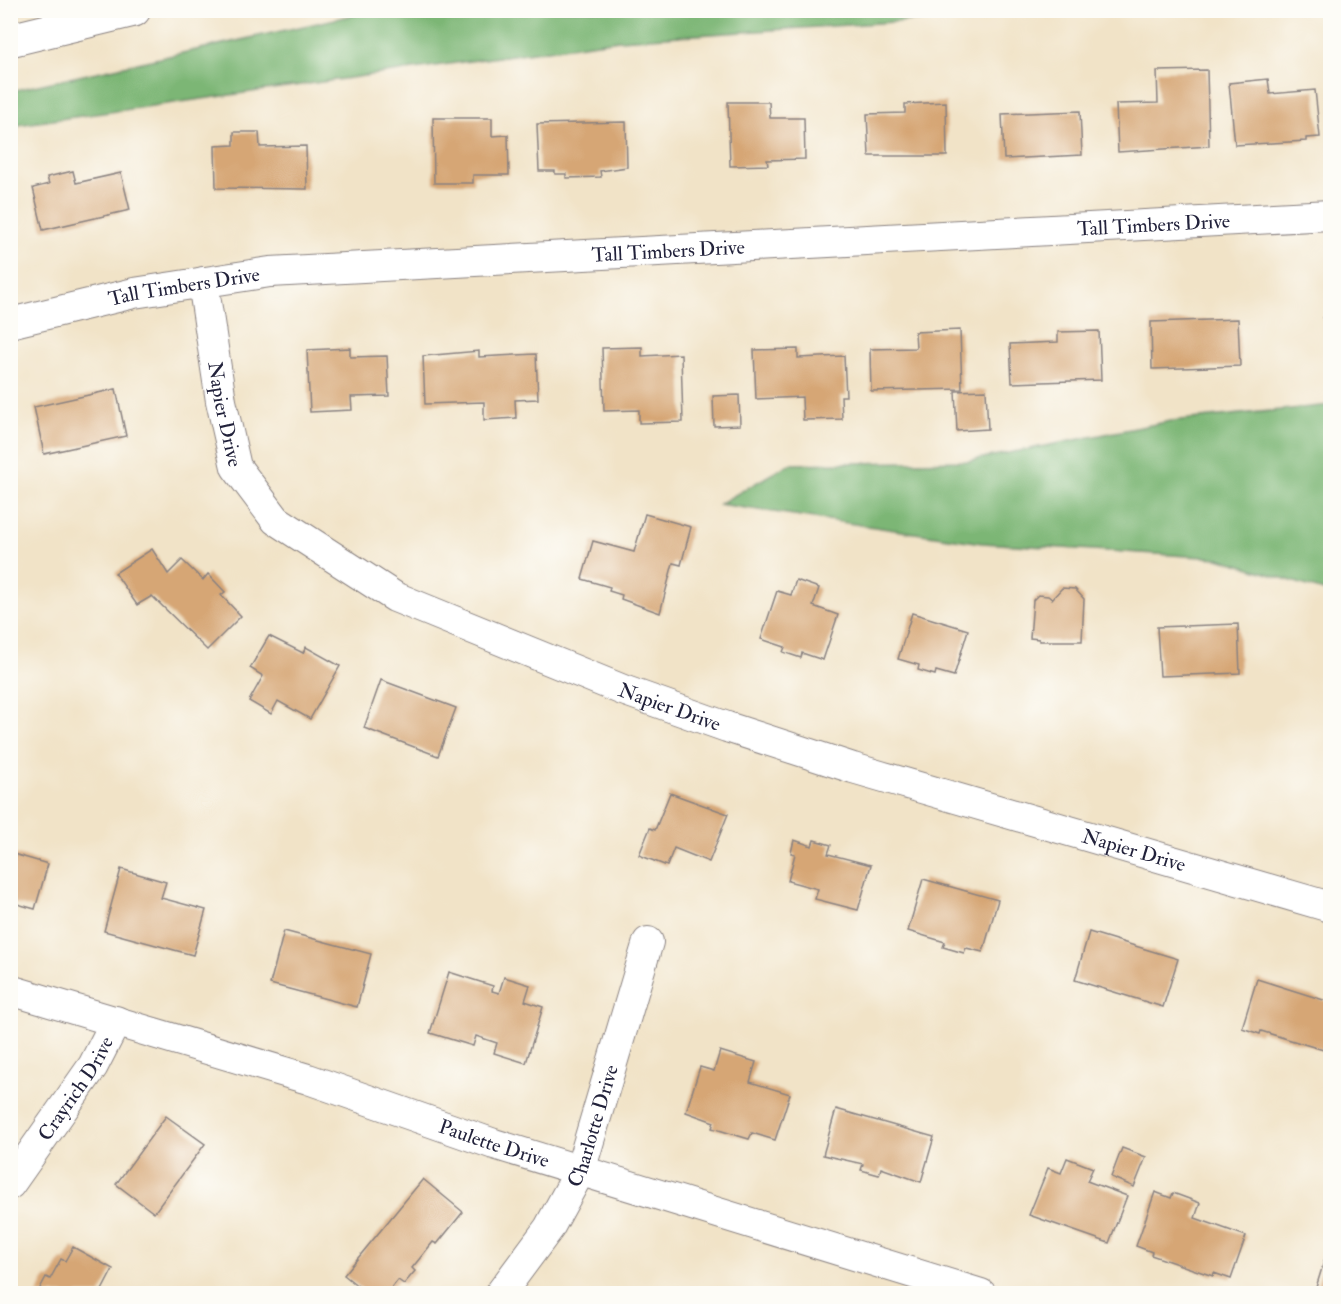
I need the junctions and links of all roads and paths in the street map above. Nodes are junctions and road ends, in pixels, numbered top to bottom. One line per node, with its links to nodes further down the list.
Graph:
1 (134, 10): 2 (highway)
2 (10, 40)
3 (1330, 215): 4 (street, Tall Timbers Drive)
4 (202, 282): 5 (street, Tall Timbers Drive); 6 (street, Napier Drive)
5 (10, 323)
6 (1330, 907)
7 (648, 942): 10 (street, Charlotte Drive)
8 (10, 990): 9 (street, Paulette Drive)
9 (116, 1021): 10 (street, Paulette Drive); 11 (street, Crayrich Drive)
10 (580, 1171): 12 (street, Charlotte Drive); 13 (street, Paulette Drive)
11 (10, 1184)
12 (500, 1293)
13 (981, 1293)

